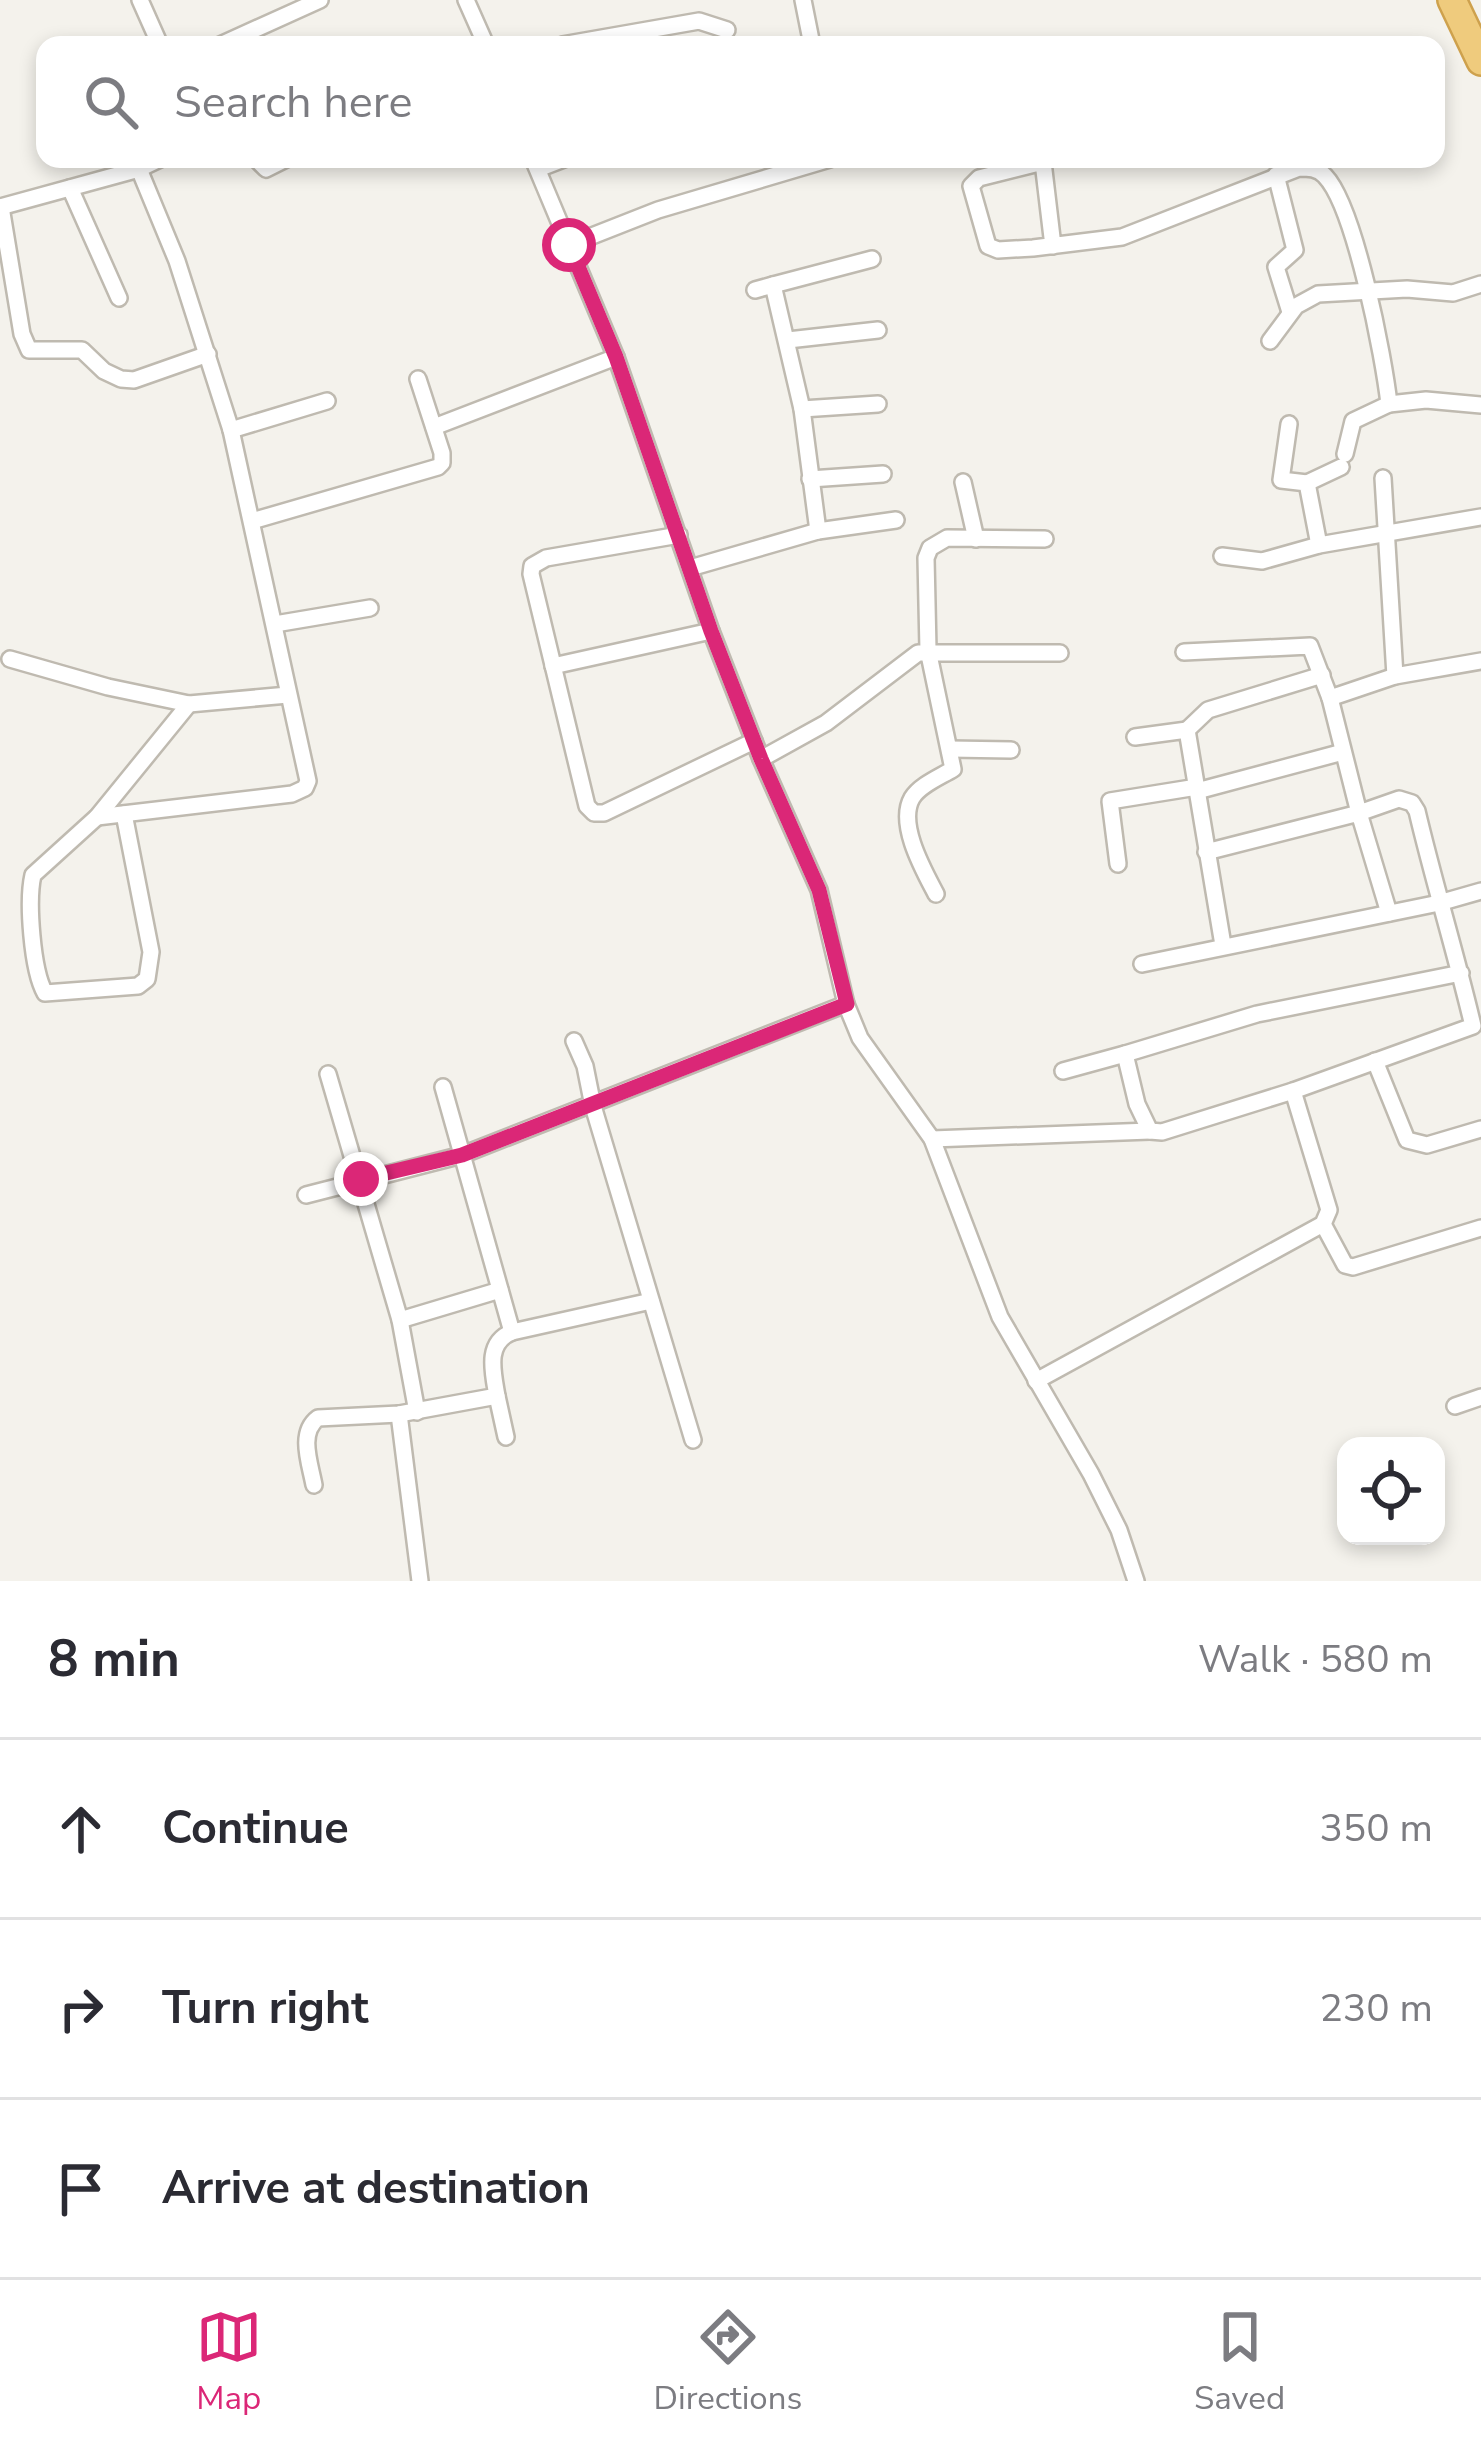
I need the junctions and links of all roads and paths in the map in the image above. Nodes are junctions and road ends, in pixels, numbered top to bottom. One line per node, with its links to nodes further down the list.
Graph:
1 (140, 0): 7 (street)
2 (320, 0): 8 (street)
3 (466, 0): 9 (street)
4 (802, 0): 11 (street)
5 (1452, 0): 12 (highway)
6 (727, 30): 10 (street)
7 (156, 36)
8 (240, 36)
9 (482, 36)
10 (613, 36)
11 (810, 36)
12 (1481, 61)
13 (538, 168): 21 (street)
14 (800, 168): 21 (street)
15 (1018, 168): 22 (street)
16 (1043, 168): 22 (street)
17 (139, 169): 19 (street); 33 (street)
18 (1276, 175): 22 (street); 27 (street); 29 (street)
19 (70, 188): 20 (street); 28 (street)
20 (1, 207): 33 (street)
21 (569, 245): 34 (street)
22 (1053, 246)
23 (872, 259): 25 (street)
24 (1481, 284): 27 (street)
25 (772, 285): 26 (street); 31 (street)
26 (755, 290)
27 (1369, 291): 29 (street); 38 (street)
28 (119, 298)
29 (1290, 312): 32 (street)
30 (878, 330): 31 (street)
31 (788, 340): 40 (street)
32 (1270, 341)
33 (208, 354): 43 (street)
34 (616, 357): 42 (street); 54 (street)
35 (418, 379): 42 (street)
36 (327, 401): 43 (street)
37 (878, 404): 40 (street)
38 (1388, 404): 39 (street); 48 (street)
39 (1481, 405)
40 (802, 409): 46 (street)
41 (1289, 424): 48 (street)
42 (434, 427): 51 (street)
43 (231, 430): 51 (street)
44 (883, 474): 46 (street)
45 (1382, 478): 53 (street)
46 (810, 479): 52 (street)
47 (963, 482): 55 (street)
48 (1307, 483): 57 (street)
49 (1481, 518): 53 (street)
50 (896, 520): 52 (street)
51 (252, 521): 61 (street)
52 (818, 531): 59 (street)
53 (1386, 535): 57 (street); 70 (street)
54 (679, 536): 59 (street); 68 (street)
55 (976, 539): 56 (street); 63 (street)
56 (1046, 539)
57 (1319, 545): 58 (street)
58 (1222, 556)
59 (690, 568): 62 (street)
60 (370, 608): 61 (street)
61 (275, 624): 71 (street)
62 (711, 631): 68 (street); 76 (street)
63 (928, 650): 65 (street); 77 (street); 80 (street)
64 (1184, 652): 69 (street)
65 (1060, 653)
66 (10, 659): 73 (street)
67 (1481, 661): 70 (street)
68 (554, 666): 76 (street)
69 (1322, 675): 72 (street); 74 (street)
70 (1395, 676): 72 (street)
71 (288, 694): 73 (street); 83 (street)
72 (1330, 698): 79 (street)
73 (189, 704): 84 (street)
74 (1186, 730): 75 (street); 81 (street)
75 (1135, 737)
76 (754, 741): 80 (street)
77 (950, 749): 78 (street); 88 (street)
78 (1012, 750)
79 (1343, 752): 81 (street); 82 (street)
80 (761, 759): 94 (street)
81 (1197, 789): 85 (street); 86 (street)
82 (1358, 813): 85 (street); 89 (street); 90 (street)
83 (124, 814): 84 (street); 84 (street)
84 (98, 817)
85 (1206, 852): 91 (street)
86 (1118, 865)
87 (1481, 891): 89 (street)
88 (936, 894)
89 (1439, 903): 90 (street); 93 (street)
90 (1389, 913): 91 (street)
91 (1222, 945): 92 (street)
92 (1142, 964)
93 (1461, 973): 95 (street); 97 (street)
94 (847, 1004): 103 (street); 106 (street)
95 (1477, 1024): 98 (street)
96 (574, 1040): 103 (street)
97 (1125, 1054): 99 (street); 105 (street)
98 (1375, 1061): 102 (street); 104 (street)
99 (1064, 1071)
100 (328, 1074): 108 (street)
101 (443, 1088): 107 (street)
102 (1293, 1091): 105 (street); 110 (street)
103 (593, 1106): 107 (street); 113 (street)
104 (1481, 1129)
105 (1150, 1131): 106 (street)
106 (932, 1139): 116 (street)
107 (462, 1155): 108 (street); 112 (street)
108 (361, 1179): 109 (street); 114 (street)
109 (306, 1195)
110 (1323, 1224): 111 (street); 116 (street)
111 (1481, 1228)
112 (500, 1290): 114 (street); 115 (street)
113 (651, 1300): 115 (street); 122 (street)
114 (400, 1320): 120 (street)
115 (512, 1332): 117 (street)
116 (1036, 1381): 125 (street)
117 (496, 1396): 120 (street); 121 (street)
118 (1481, 1397): 119 (street)
119 (1455, 1406)
120 (408, 1413): 123 (street); 124 (street)
121 (506, 1437)
122 (693, 1439)
123 (314, 1485)
124 (420, 1581)
125 (1136, 1581)

